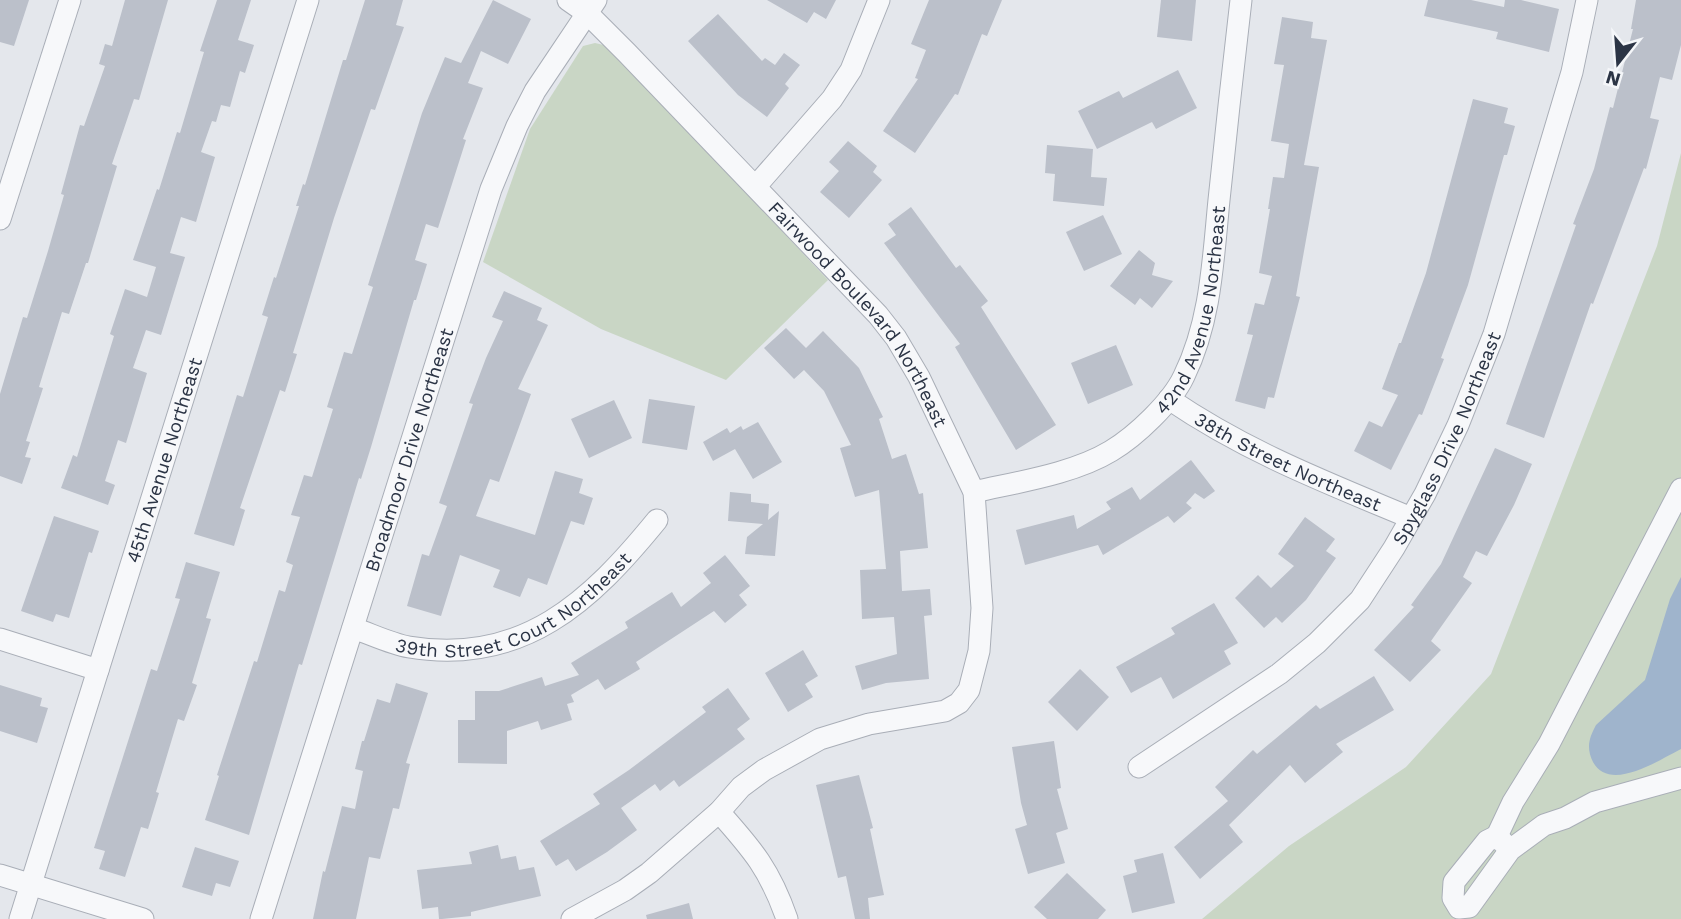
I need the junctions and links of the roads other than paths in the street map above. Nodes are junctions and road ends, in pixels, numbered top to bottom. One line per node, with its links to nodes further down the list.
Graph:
1 (70, 0): 9 (street)
2 (308, 0): 17 (street, 45th Avenue Northeast)
3 (568, 0): 7 (street, Fairwood Boulevard Northeast)
4 (879, 0): 8 (street)
5 (1241, 0): 10 (street, 42nd Avenue Northeast)
6 (1587, 0): 13 (street, Spyglass Drive Northeast)
7 (592, 7): 8 (street, Fairwood Boulevard Northeast); 15 (street, Broadmoor Drive Northeast)
8 (756, 186): 12 (street, Fairwood Boulevard Northeast)
9 (0, 219)
10 (1170, 399): 12 (street, 42nd Avenue Northeast); 13 (street, 38th Street Northeast)
11 (1681, 489): 19 (street)
12 (974, 492): 20 (street, Fairwood Boulevard Northeast)
13 (1411, 518): 18 (street, Spyglass Drive Northeast)
14 (657, 520): 15 (street, 39th Street Court Northeast)
15 (353, 628): 26 (street, Broadmoor Drive Northeast)
16 (0, 639): 17 (street)
17 (98, 670): 22 (street, 45th Avenue Northeast)
18 (1139, 767)
19 (1681, 778)
20 (719, 812): 23 (street); 28 (street)
21 (0, 875): 22 (street)
22 (30, 884): 24 (street, 45th Avenue Northeast); 25 (street)
23 (597, 913): 27 (street)
24 (20, 919)
25 (143, 919)
26 (261, 919)
27 (572, 919)
28 (787, 919)

